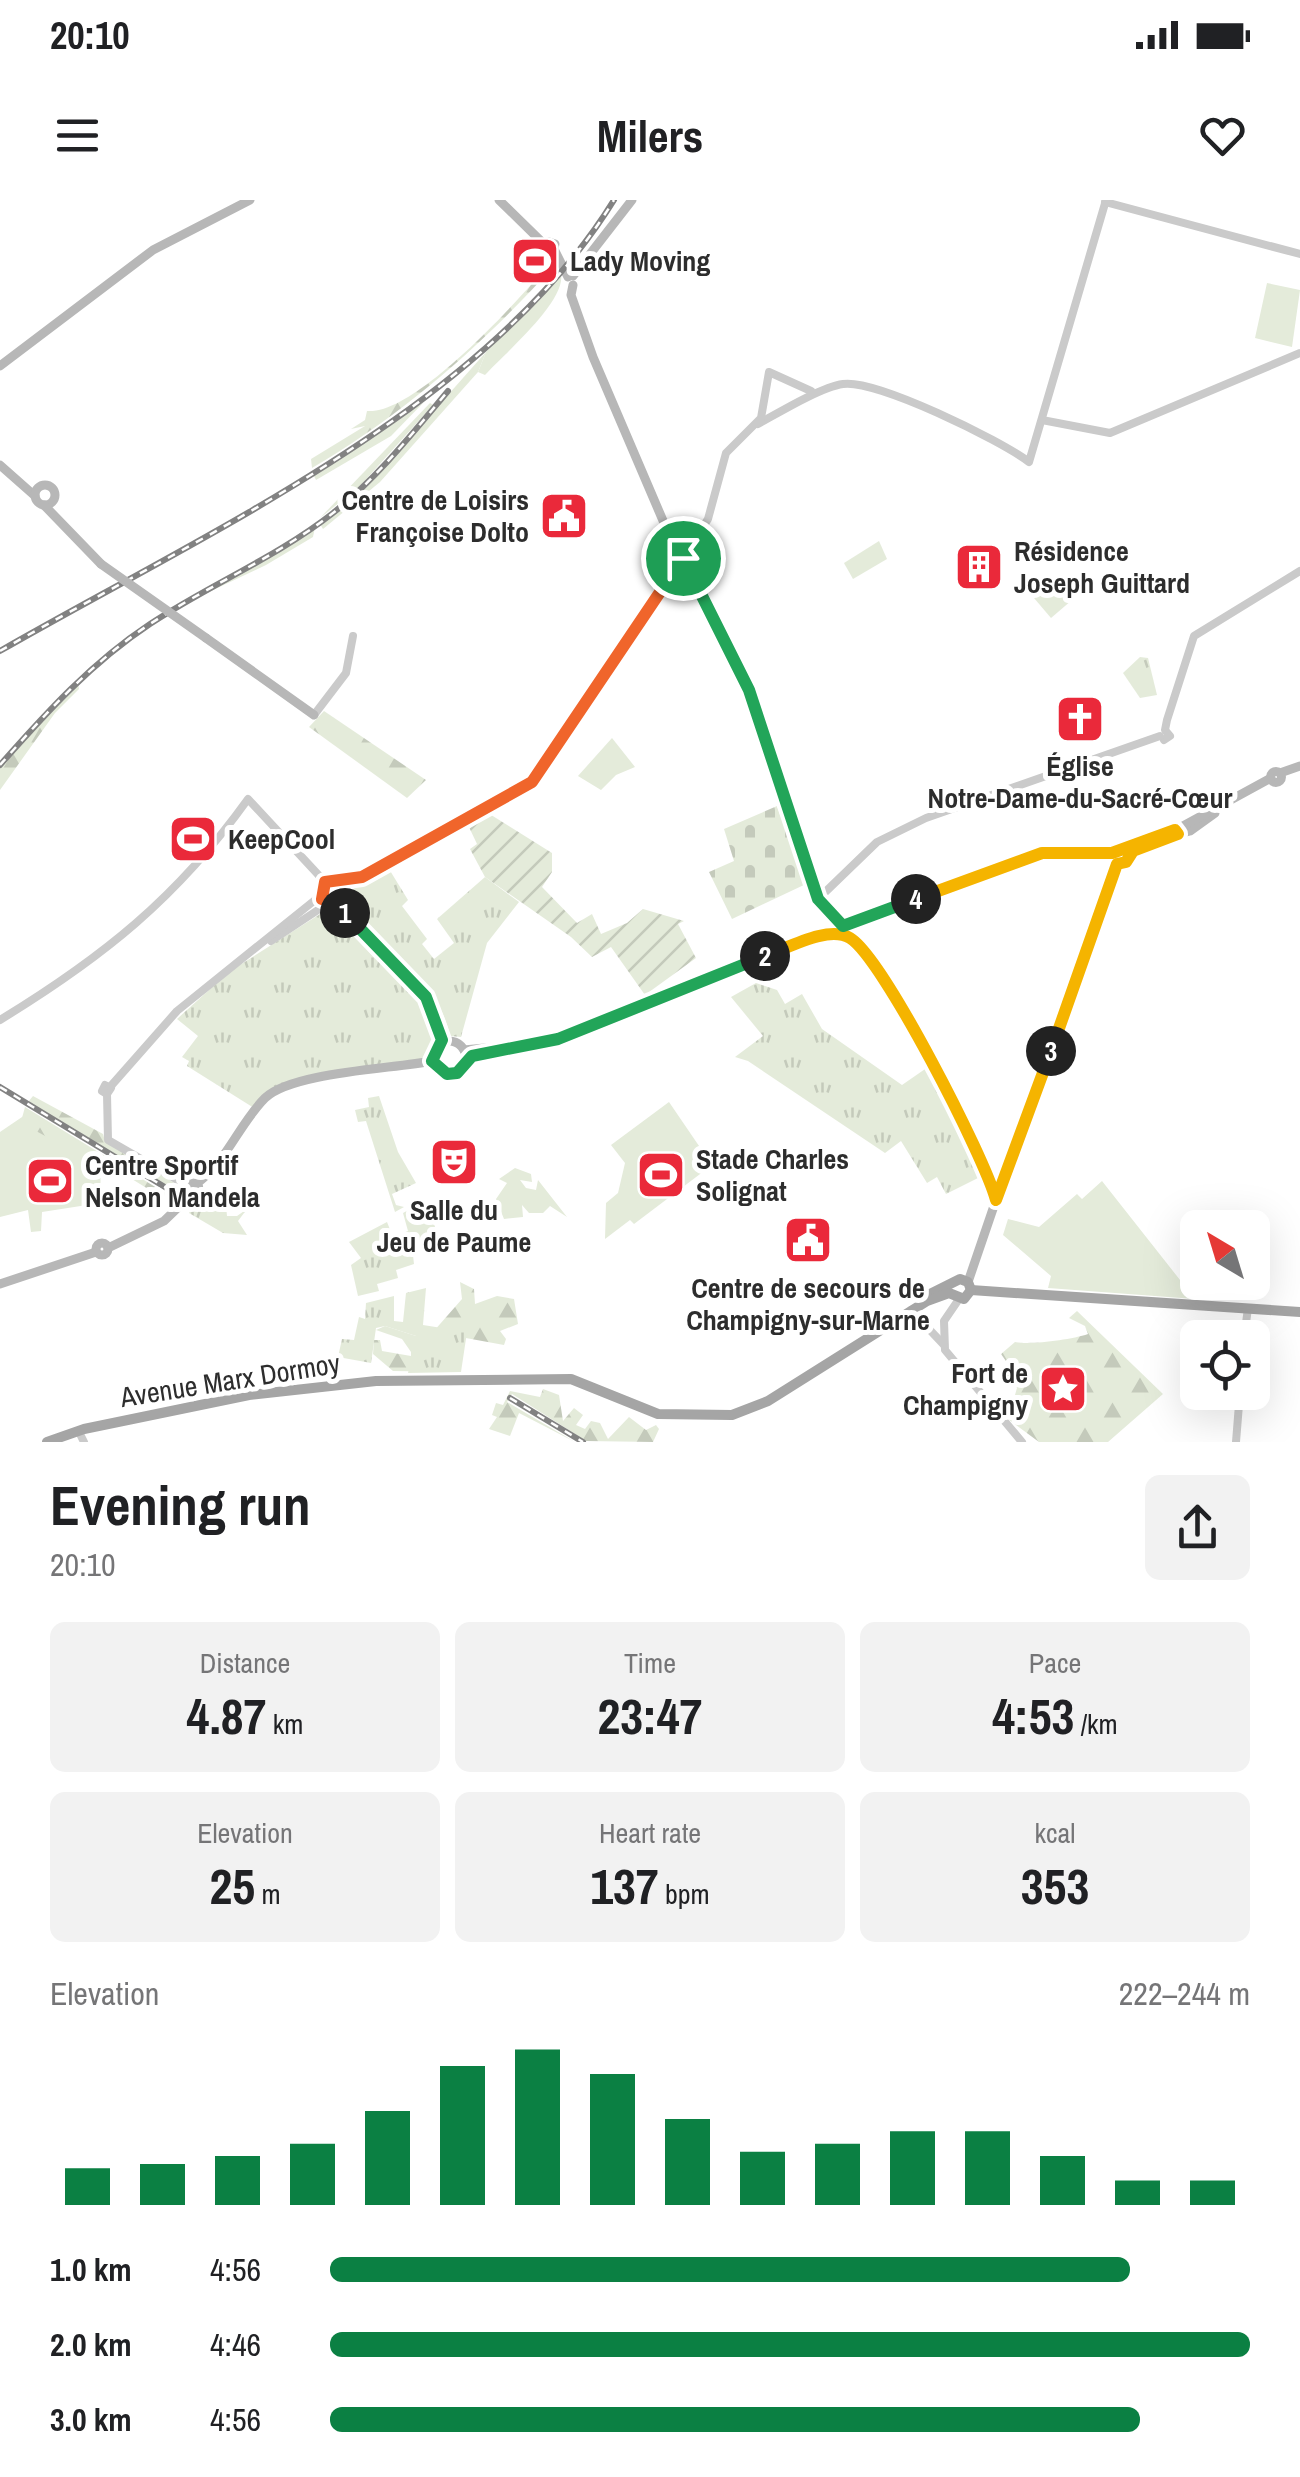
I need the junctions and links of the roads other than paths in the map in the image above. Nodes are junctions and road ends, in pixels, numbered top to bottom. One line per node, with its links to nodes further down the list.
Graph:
1 (250, 200): 8 (main road)
2 (499, 200): 6 (main road)
3 (632, 200): 6 (main road)
4 (1105, 201): 5 (street); 10 (street)
5 (1300, 254)
6 (573, 281): 15 (main road)
7 (1300, 354): 10 (street)
8 (0, 364)
9 (816, 392): 10 (street); 11 (street); 11 (street)
10 (1042, 420)
11 (760, 422): 15 (street)
12 (0, 465): 13 (main road)
13 (37, 491): 14 (main road); 14 (main road)
14 (49, 506): 18 (main road, bridge)
15 (682, 559): 28 (street); 29 (main road)
16 (1300, 571): 29 (street)
17 (353, 636): 22 (street)
18 (222, 650): 19 (main road); 20 (main road)
19 (237, 660): 20 (main road); 21 (main road)
20 (250, 668): 21 (main road)
21 (261, 676): 22 (main road)
22 (314, 715)
23 (1300, 768): 24 (main road)
24 (1126, 850): 25 (main road); 26 (main road)
25 (1112, 853): 26 (main road); 32 (main road)
26 (1117, 864): 40 (street)
27 (325, 882): 28 (street); 30 (street); 34 (street)
28 (344, 887): 31 (street)
29 (818, 899): 32 (main road)
30 (324, 900): 31 (street); 39 (street)
31 (340, 903): 35 (street)
32 (841, 929): 33 (main road); 40 (main road)
33 (680, 989): 36 (main road); 38 (main road)
34 (0, 1020)
35 (444, 1042): 36 (main road); 37 (main road)
36 (464, 1050): 38 (main road)
37 (432, 1061): 38 (main road); 39 (main road)
38 (465, 1064)
39 (192, 1189): 41 (main road)
40 (996, 1200): 42 (main road)
41 (0, 1283)
42 (961, 1288): 43 (main road); 44 (main road, Avenue Marx Dormoy); 47 (street); 49 (main road, Avenue Marx Dormoy)
43 (1248, 1308): 45 (main road); 46 (street)
44 (911, 1310): 47 (street); 49 (main road, Avenue Marx Dormoy)
45 (1300, 1312)
46 (1246, 1320)
47 (944, 1347): 53 (street)
48 (1239, 1410): 54 (street)
49 (112, 1424): 50 (main road)
50 (85, 1436): 51 (main road); 52 (main road)
51 (47, 1442)
52 (62, 1442)
53 (1022, 1442)
54 (1236, 1442)

